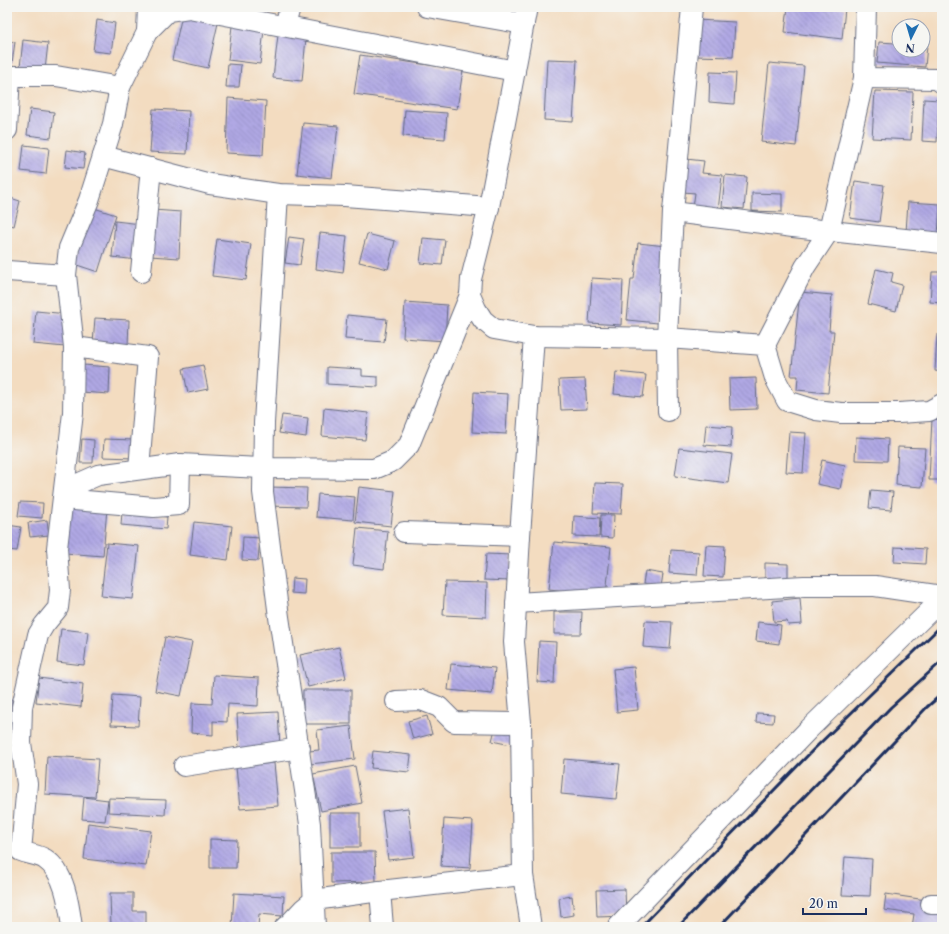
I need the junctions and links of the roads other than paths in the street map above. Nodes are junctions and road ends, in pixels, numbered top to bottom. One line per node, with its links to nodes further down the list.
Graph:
1 (148, 7): 8 (street)
2 (290, 7): 7 (street)
3 (427, 7): 6 (street)
4 (692, 7): 19 (street)
5 (866, 7): 11 (street)
6 (525, 16): 9 (street)
7 (285, 26): 8 (street); 9 (street)
8 (146, 32): 13 (street)
9 (515, 70): 18 (street)
10 (9, 76): 13 (street); 14 (street)
11 (864, 78): 12 (street); 20 (street)
12 (942, 83)
13 (120, 87): 15 (street)
14 (7, 130)
15 (104, 156): 16 (street); 24 (street)
16 (150, 168): 17 (street); 23 (street)
17 (278, 194): 18 (street); 33 (street)
18 (489, 207): 25 (street)
19 (673, 212): 20 (street); 27 (street)
20 (829, 231): 21 (street); 28 (street)
21 (942, 243)
22 (7, 271): 24 (street)
23 (141, 272)
24 (66, 275): 29 (street)
25 (470, 295): 26 (street); 33 (street)
26 (534, 336): 27 (street); 37 (street)
27 (667, 338): 28 (street); 31 (street)
28 (765, 345): 30 (street)
29 (74, 348): 34 (street); 35 (street)
30 (942, 404)
31 (668, 411)
32 (180, 464): 33 (street); 34 (street); 35 (street)
33 (263, 468): 43 (street)
34 (139, 469): 35 (street)
35 (63, 499): 42 (street)
36 (404, 532): 37 (street)
37 (520, 536): 39 (street)
38 (942, 597): 39 (street); 54 (street)
39 (516, 603): 41 (street)
40 (396, 701): 41 (street)
41 (521, 723): 46 (street)
42 (14, 741): 45 (street)
43 (300, 748): 44 (street); 48 (street)
44 (184, 766)
45 (14, 852): 49 (street)
46 (523, 875): 47 (street); 53 (street)
47 (380, 891): 48 (street); 52 (street)
48 (314, 900): 50 (street); 51 (street)
49 (72, 927)
50 (284, 927)
51 (315, 927)
52 (383, 927)
53 (531, 927)
54 (618, 927)

